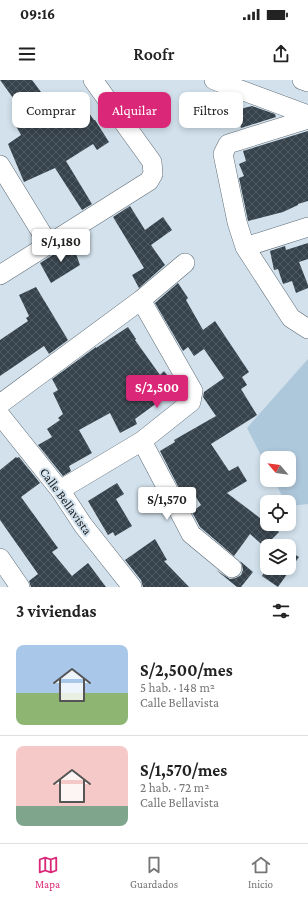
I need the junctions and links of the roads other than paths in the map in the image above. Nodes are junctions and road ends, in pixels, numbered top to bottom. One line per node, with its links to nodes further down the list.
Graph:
1 (93, 80): 9 (street)
2 (214, 80): 5 (street)
3 (302, 80): 4 (street)
4 (308, 82)
5 (308, 115)
6 (308, 119): 10 (street)
7 (0, 166): 9 (street)
8 (308, 227): 10 (street)
9 (49, 245): 12 (street)
10 (245, 247): 14 (street)
11 (185, 263): 13 (street)
12 (0, 276)
13 (141, 300): 15 (street); 17 (street)
14 (308, 329)
15 (0, 404)
16 (0, 415): 18 (street, Calle Bellavista)
17 (142, 441): 18 (street); 20 (street)
18 (60, 490): 22 (street, Calle Bellavista)
19 (0, 558): 21 (street)
20 (232, 568)
21 (20, 587)
22 (132, 587)

